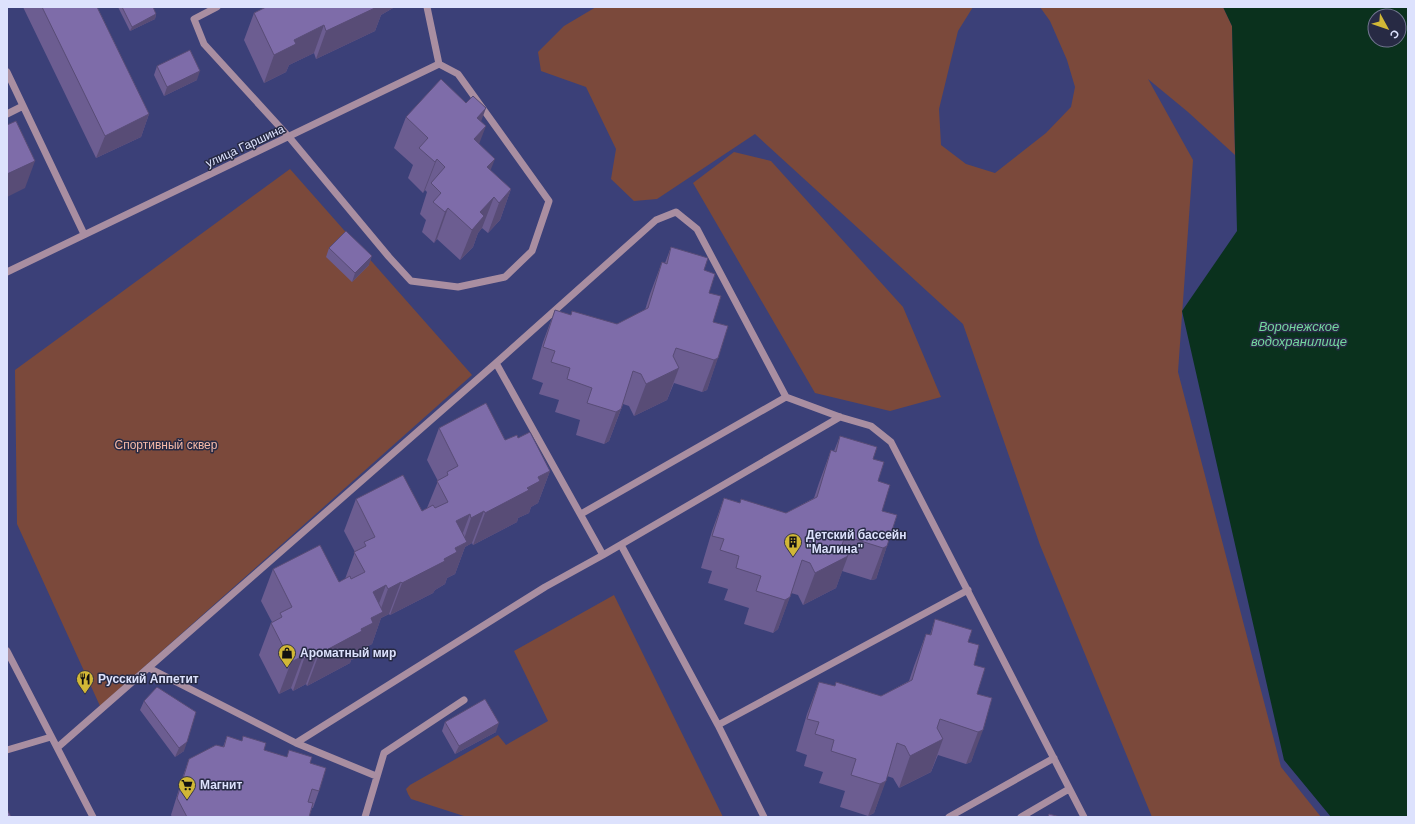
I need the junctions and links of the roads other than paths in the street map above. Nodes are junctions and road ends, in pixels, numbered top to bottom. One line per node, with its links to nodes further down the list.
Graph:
1 (217, 7): 7 (street)
2 (427, 7): 3 (street)
3 (439, 64): 7 (street, улица Гаршина); 7 (street)
4 (7, 72): 5 (street)
5 (23, 106): 6 (street); 8 (street)
6 (7, 114)
7 (289, 137): 8 (street, улица Гаршина)
8 (84, 234): 9 (street, улица Гаршина)
9 (7, 272)
10 (496, 363): 11 (street); 13 (street); 18 (street)
11 (786, 397): 12 (street); 13 (street)
12 (840, 417): 14 (street); 16 (street)
13 (581, 514): 15 (street)
14 (621, 544): 15 (street); 20 (street)
15 (603, 555): 22 (street)
16 (968, 590): 20 (street); 25 (street)
17 (7, 651): 21 (street)
18 (149, 668): 22 (street); 23 (street)
19 (464, 700): 26 (street)
20 (718, 725): 30 (street)
21 (51, 737): 23 (street); 24 (street)
22 (296, 743): 26 (street)
23 (58, 747): 28 (street)
24 (7, 750)
25 (1054, 758): 27 (street); 31 (street)
26 (376, 776): 29 (street)
27 (1069, 789): 32 (street); 33 (street)
28 (93, 817)
29 (365, 817)
30 (764, 817)
31 (949, 817)
32 (1021, 817)
33 (1084, 817)

